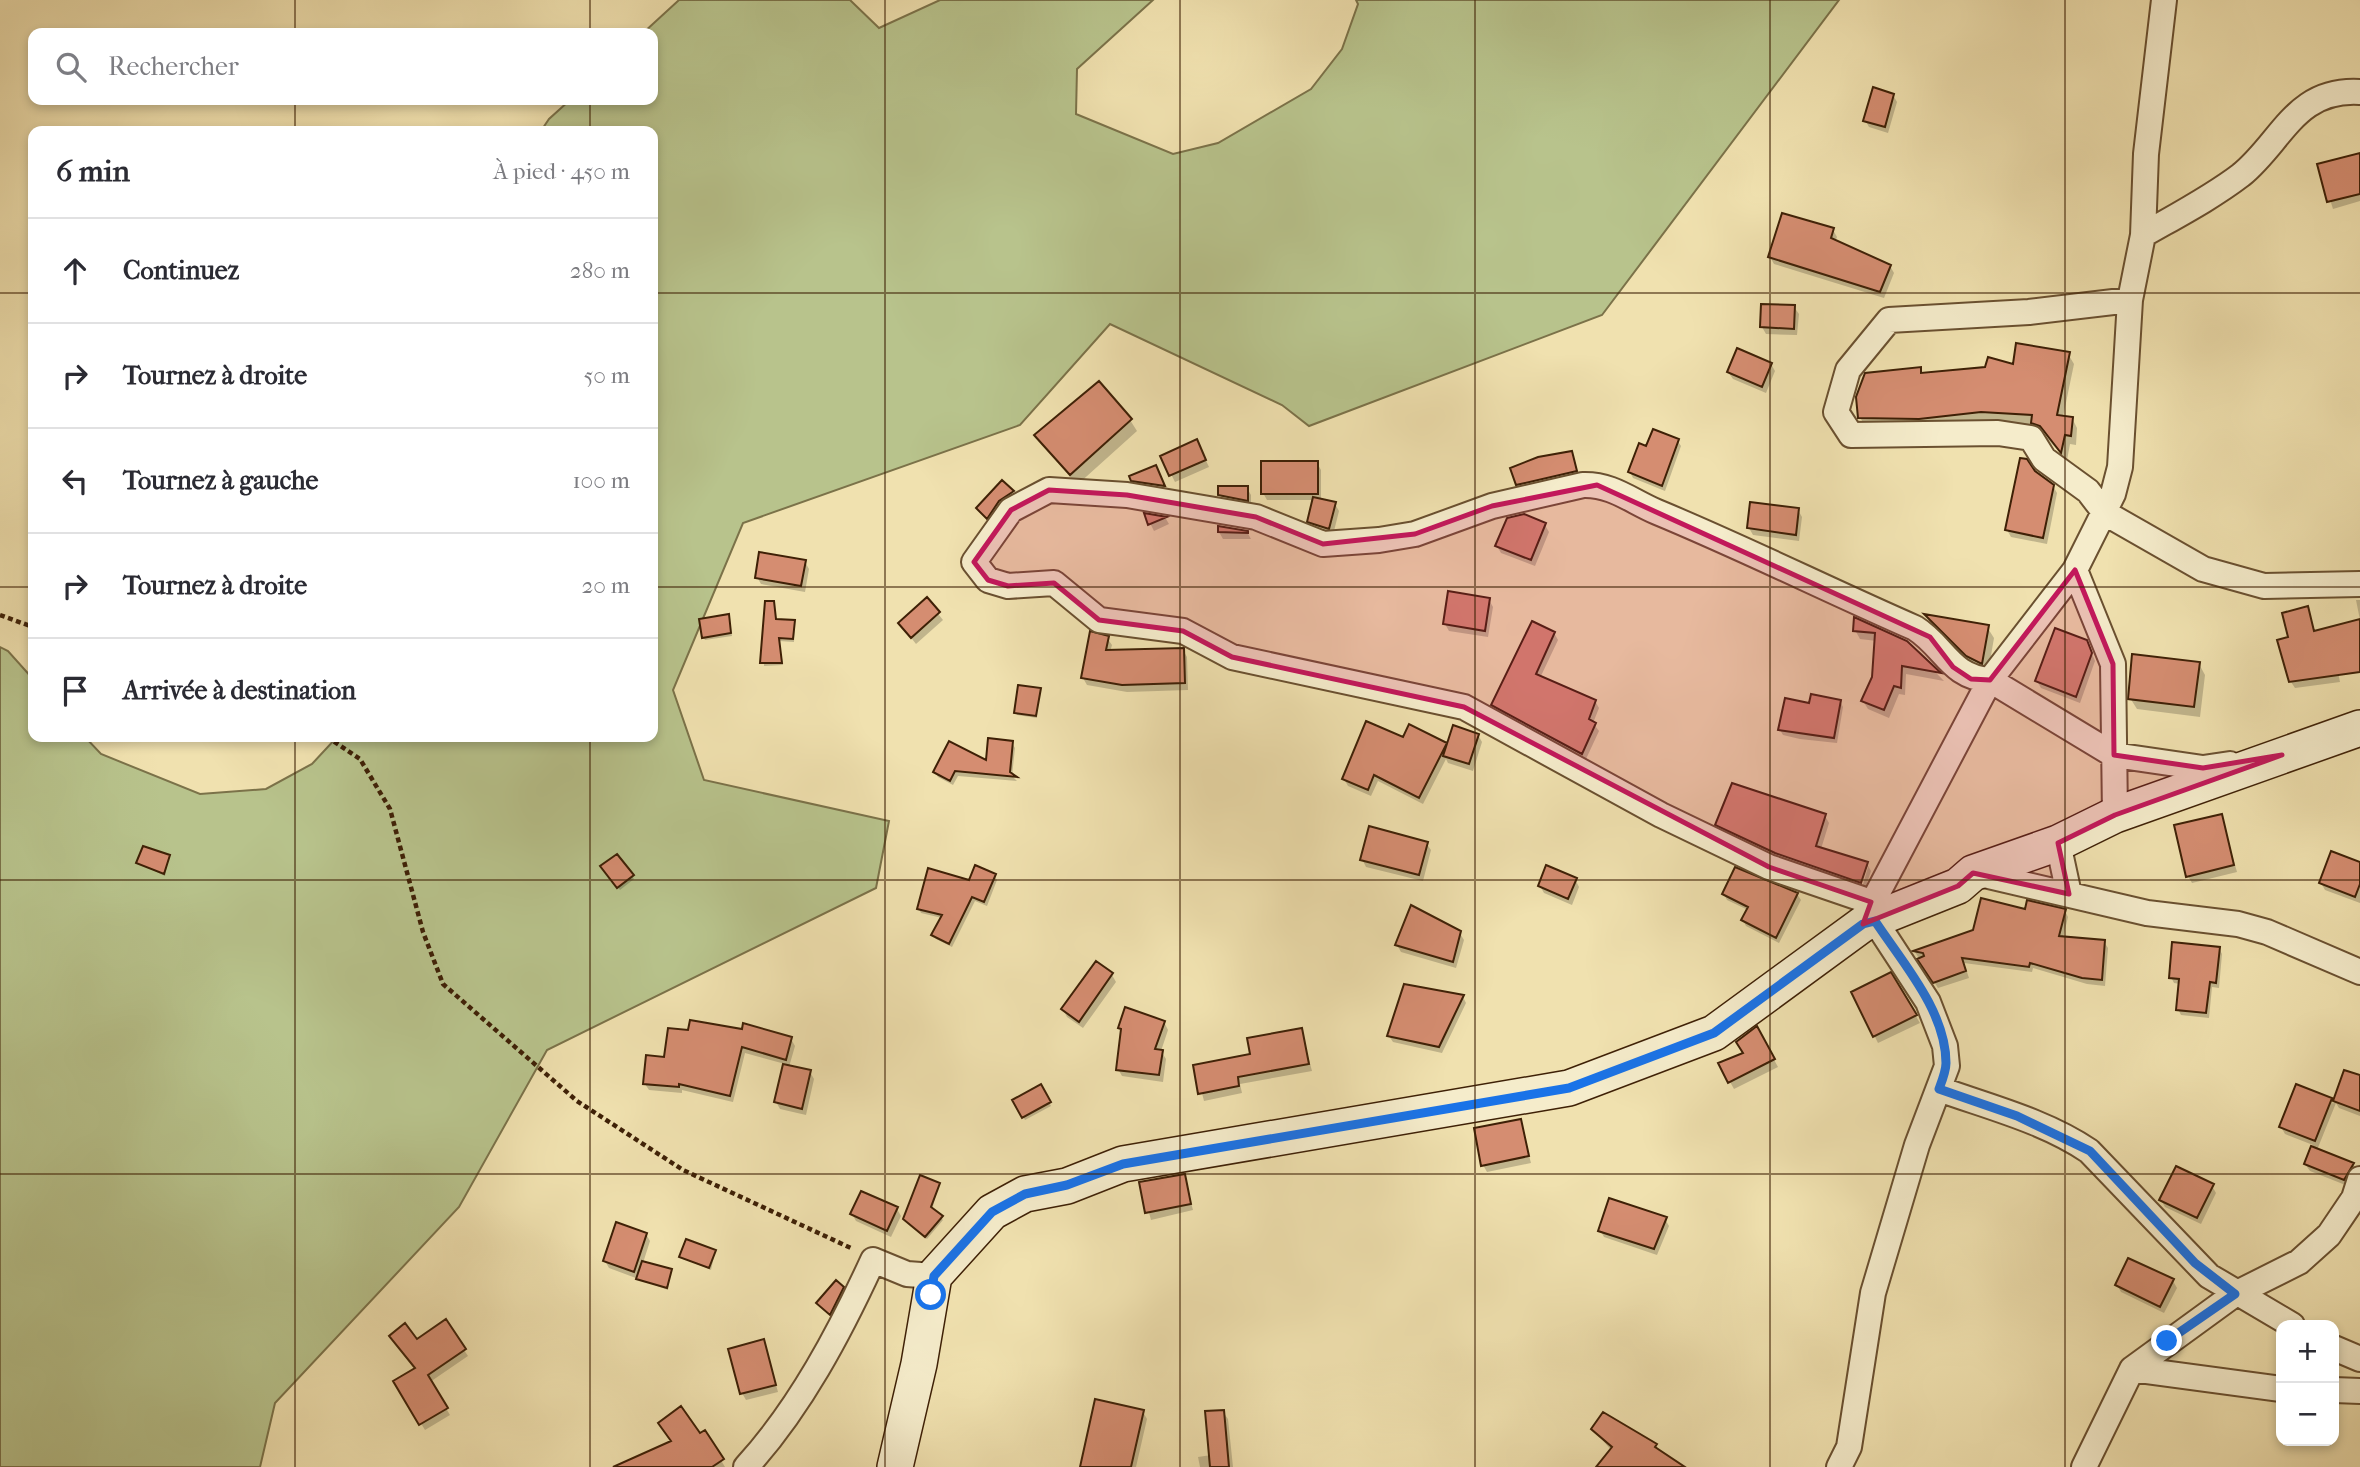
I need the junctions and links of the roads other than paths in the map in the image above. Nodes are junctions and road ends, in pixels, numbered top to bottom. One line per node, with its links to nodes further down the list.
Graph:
1 (2164, 0): 3 (street)
2 (2360, 92): 3 (street)
3 (2143, 235): 4 (street)
4 (2130, 300): 5 (street); 5 (street)
5 (2105, 513): 6 (street); 7 (street)
6 (2075, 570): 8 (street); 10 (street)
7 (2360, 584)
8 (1990, 680): 10 (street); 16 (street); 16 (street)
9 (2360, 728): 11 (main road)
10 (2114, 755): 11 (street); 12 (street)
11 (2282, 755): 12 (main road)
12 (2115, 815): 13 (main road)
13 (2058, 843): 14 (main road); 15 (street)
14 (1973, 873): 15 (street); 16 (main road)
15 (2069, 894): 17 (street)
16 (1870, 916): 18 (street); 20 (main road)
17 (2360, 972)
18 (1939, 1089): 21 (street); 31 (street)
19 (2360, 1179): 21 (street)
20 (934, 1276): 29 (street); 30 (main road)
21 (2235, 1294): 22 (street); 25 (street)
22 (2283, 1320)
23 (2339, 1350): 24 (street)
24 (2360, 1359)
25 (2132, 1369): 26 (street); 32 (street)
26 (2276, 1388)
27 (2339, 1390): 28 (street)
28 (2360, 1391)
29 (746, 1467)
30 (895, 1467)
31 (1839, 1467)
32 (2084, 1467)

